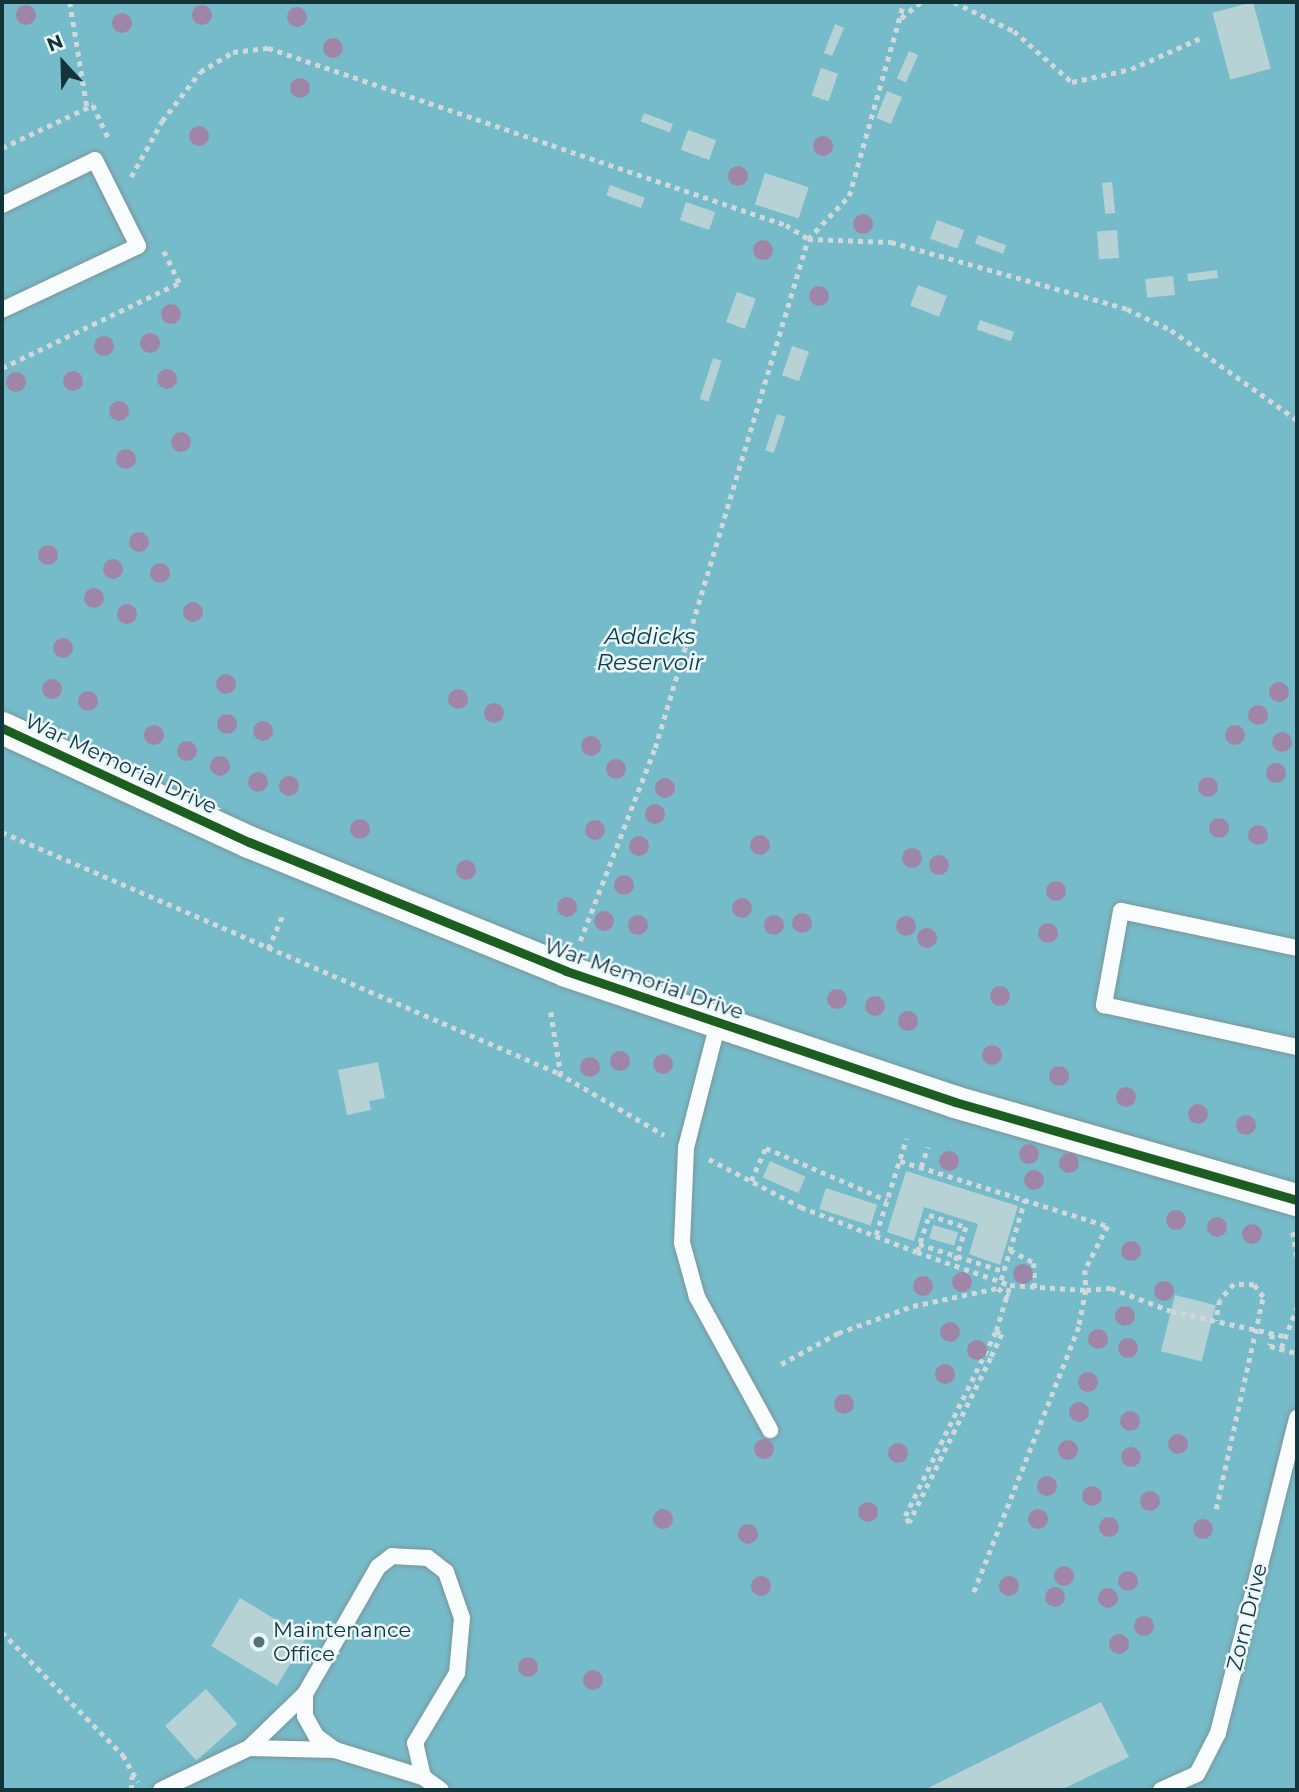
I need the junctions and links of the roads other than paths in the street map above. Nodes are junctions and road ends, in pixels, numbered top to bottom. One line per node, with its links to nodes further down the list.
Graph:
1 (2, 205): 2 (lane)
2 (2, 310)
3 (2, 728): 5 (street, War Memorial Drive)
4 (1297, 948): 6 (lane)
5 (718, 1023): 7 (street, War Memorial Drive); 9 (lane)
6 (1297, 1047)
7 (1297, 1200)
8 (1297, 1418): 16 (lane, Zorn Drive)
9 (770, 1430)
10 (304, 1694): 11 (lane); 12 (lane); 13 (lane)
11 (249, 1748): 12 (lane); 14 (lane)
12 (335, 1750): 13 (lane)
13 (423, 1777): 15 (lane)
14 (161, 1790)
15 (441, 1790)
16 (1161, 1790)

